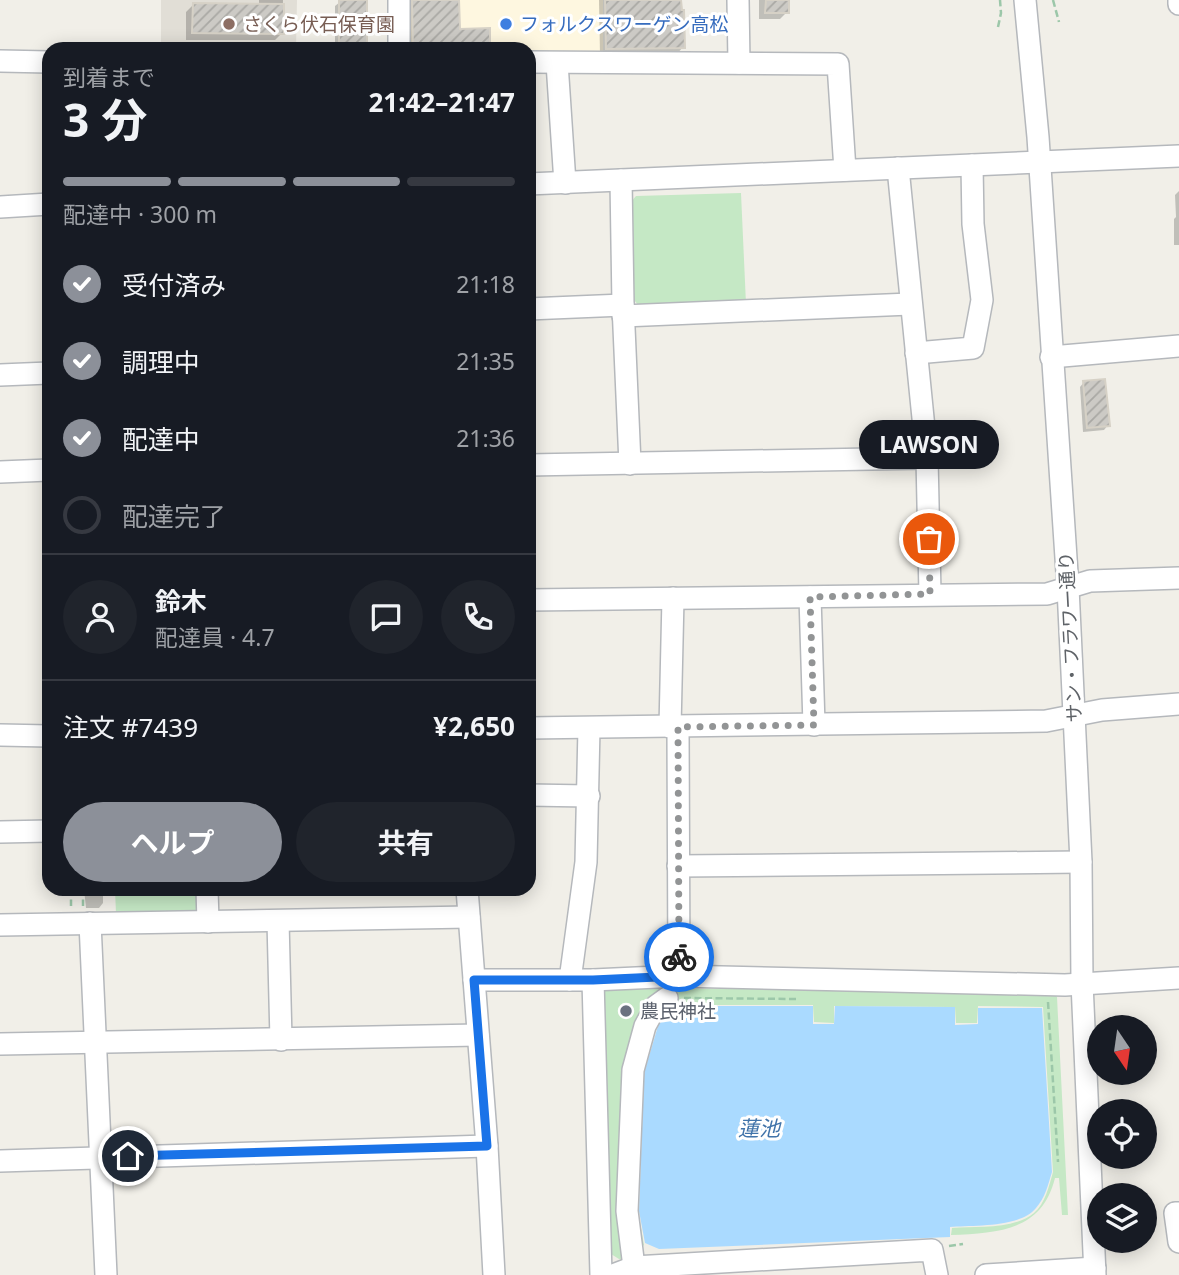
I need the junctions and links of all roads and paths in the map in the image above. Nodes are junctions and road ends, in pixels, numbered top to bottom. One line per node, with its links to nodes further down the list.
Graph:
1 (399, 0): 8 (street)
2 (738, 0): 13 (street)
3 (1000, 0): 7 (path)
4 (1025, 0): 15 (street, サン・フラワー通り)
5 (1053, 0): 6 (path)
6 (1059, 22)
7 (998, 27)
8 (399, 42)
9 (0, 61): 10 (street)
10 (42, 62)
11 (536, 62): 12 (street)
12 (557, 63): 13 (street); 20 (street)
13 (739, 63): 18 (street)
14 (1179, 156): 15 (street)
15 (1040, 162): 16 (street); 29 (street, サン・フラワー通り)
16 (972, 165): 17 (street); 28 (street)
17 (898, 168): 18 (street); 24 (street)
18 (845, 170): 19 (street)
19 (621, 180): 20 (street); 26 (street)
20 (565, 183): 21 (street)
21 (536, 184)
22 (42, 204): 23 (street)
23 (0, 206)
24 (910, 304): 26 (street); 28 (street)
25 (536, 309): 26 (street)
26 (623, 310): 33 (street)
27 (1179, 346): 29 (street)
28 (916, 353): 32 (street)
29 (1051, 357): 38 (street, サン・フラワー通り)
30 (42, 373): 31 (street)
31 (0, 375)
32 (927, 458): 33 (street); 39 (street)
33 (630, 464): 34 (street)
34 (536, 465)
35 (42, 470): 36 (street)
36 (0, 472)
37 (1179, 578): 38 (street)
38 (1068, 588): 39 (street); 44 (street, サン・フラワー通り)
39 (930, 594): 40 (street)
40 (810, 597): 41 (street); 45 (street)
41 (673, 598): 42 (street); 46 (street)
42 (536, 600)
43 (1179, 704): 44 (street)
44 (1074, 716): 45 (street); 55 (street, サン・フラワー通り)
45 (814, 725): 46 (street)
46 (674, 727): 47 (street); 56 (street)
47 (589, 728): 48 (street); 52 (street)
48 (536, 729)
49 (0, 735): 50 (street)
50 (42, 736)
51 (536, 795): 52 (street)
52 (589, 796): 67 (street)
53 (42, 831): 54 (street)
54 (0, 832)
55 (1080, 862): 56 (street); 69 (street, サン・フラワー通り)
56 (678, 866): 64 (street)
57 (207, 896): 61 (street)
58 (468, 896): 59 (street)
59 (469, 917): 60 (street); 66 (street)
60 (278, 920): 61 (street); 73 (street)
61 (208, 922): 62 (street)
62 (90, 923): 63 (street); 74 (street)
63 (0, 925)
64 (679, 976): 68 (street); 69 (street)
65 (1179, 978): 69 (street)
66 (474, 980): 67 (street); 72 (street)
67 (570, 980): 68 (street)
68 (593, 980): 86 (street)
69 (1082, 983): 83 (street, サン・フラワー通り)
70 (667, 998): 82 (street)
71 (1048, 1001): 79 (path)
72 (478, 1035): 73 (street); 76 (street)
73 (281, 1040): 74 (street)
74 (96, 1043): 75 (street); 77 (street)
75 (0, 1044)
76 (487, 1146): 77 (street); 85 (street)
77 (101, 1157): 78 (street); 84 (street)
78 (0, 1161)
79 (1058, 1162)
80 (1179, 1213): 81 (street)
81 (1179, 1242)
82 (634, 1267): 87 (street); 88 (street)
83 (1095, 1271): 89 (street)
84 (106, 1275)
85 (494, 1275)
86 (601, 1275)
87 (613, 1275)
88 (937, 1275)
89 (986, 1275)

